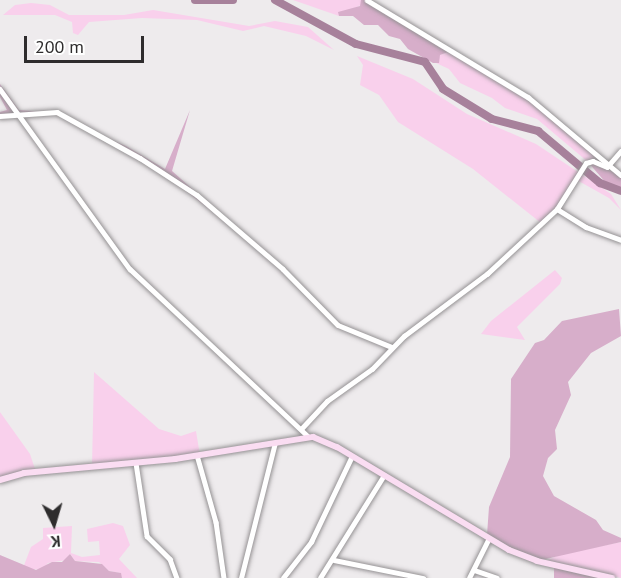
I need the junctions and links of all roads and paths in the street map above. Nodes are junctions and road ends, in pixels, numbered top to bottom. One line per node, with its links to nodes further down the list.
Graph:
1 (367, 0): 6 (street)
2 (0, 89): 3 (street)
3 (18, 114): 4 (street); 10 (street); 11 (street)
4 (0, 116)
5 (621, 151): 6 (street)
6 (609, 165): 7 (street); 8 (street)
7 (621, 175)
8 (557, 209): 9 (street); 10 (street)
9 (621, 240)
10 (392, 347): 11 (street)
11 (301, 429): 12 (street)
12 (309, 437): 13 (street); 15 (street)
13 (275, 443): 14 (street); 24 (street)
14 (197, 455): 16 (street); 23 (street)
15 (352, 456): 17 (street); 25 (street)
16 (136, 463): 18 (street); 22 (street)
17 (384, 475): 19 (street); 20 (street)
18 (0, 480)
19 (488, 540): 21 (street); 30 (street)
20 (334, 560): 26 (street); 27 (street)
21 (474, 570): 28 (street); 29 (street)
22 (177, 578)
23 (224, 578)
24 (241, 578)
25 (283, 578)
26 (320, 578)
27 (423, 578)
28 (470, 578)
29 (497, 578)
30 (612, 578)

